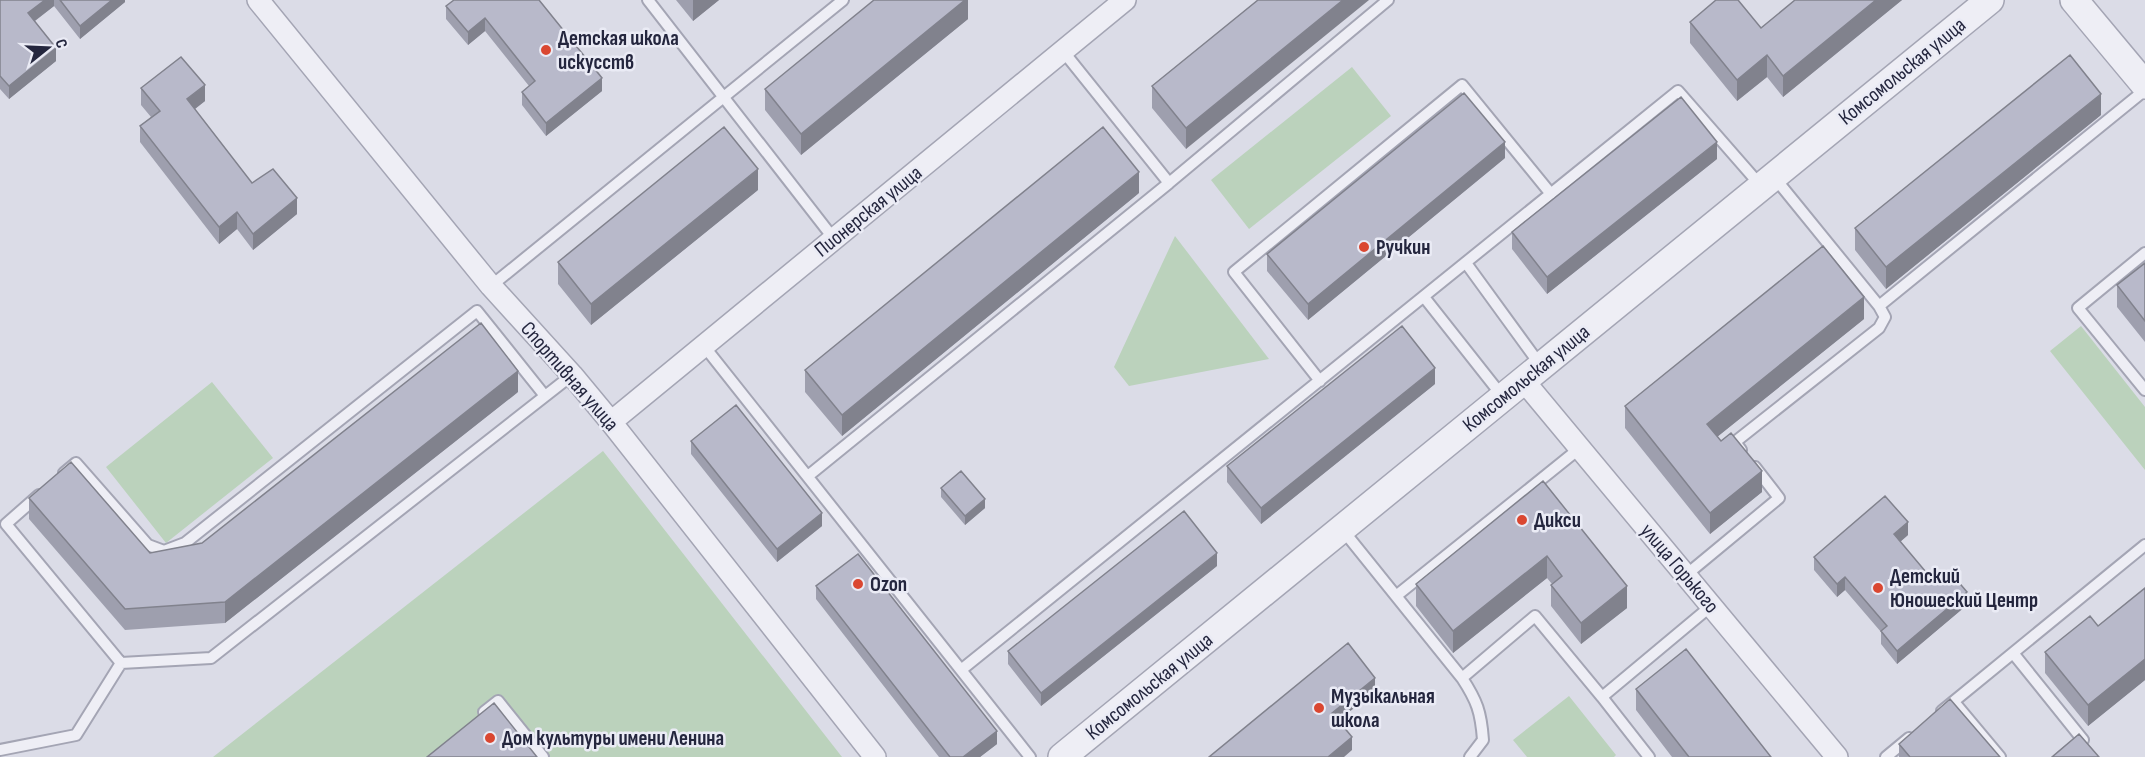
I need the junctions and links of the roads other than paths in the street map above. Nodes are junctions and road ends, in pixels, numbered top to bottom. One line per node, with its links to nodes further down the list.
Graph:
1 (258, 0): 18 (street, Спортивная улица)
2 (648, 0): 11 (lane)
3 (843, 0): 11 (lane)
4 (1125, 0): 8 (street, Пионерская улица)
5 (1388, 0): 13 (lane)
6 (1990, 0): 12 (street, Комсомольская улица)
7 (2074, 0): 9 (street)
8 (1063, 51): 13 (lane); 15 (street, Пионерская улица)
9 (2145, 85)
10 (2145, 90): 20 (lane)
11 (724, 97): 15 (lane); 18 (lane)
12 (1767, 181): 14 (lane); 20 (lane); 22 (street, Комсомольская улица)
13 (1169, 183): 30 (lane)
14 (1551, 194): 17 (lane); 24 (lane)
15 (834, 239): 21 (street, Пионерская улица)
16 (2145, 253): 25 (lane)
17 (1466, 263): 19 (lane); 22 (lane)
18 (491, 286): 23 (street, Спортивная улица)
19 (1424, 297): 24 (lane); 27 (lane)
20 (1880, 306): 33 (lane)
21 (704, 346): 28 (street, Пионерская улица); 30 (lane)
22 (1532, 373): 27 (street, Комсомольская улица); 29 (street, улица Горького)
23 (572, 375): 26 (lane); 28 (street, Спортивная улица)
24 (1320, 381): 38 (lane)
25 (2145, 390)
26 (545, 396): 37 (lane); 37 (lane)
27 (1503, 397): 31 (street, Комсомольская улица)
28 (611, 422): 47 (street, Спортивная улица)
29 (1580, 448): 33 (street, улица Горького); 34 (lane)
30 (808, 476): 38 (lane)
31 (1342, 528): 34 (lane); 49 (street, Комсомольская улица)
32 (2145, 544): 36 (lane)
33 (1686, 575): 35 (street, улица Горького)
34 (1396, 596): 39 (lane)
35 (1711, 606): 40 (lane); 52 (street, улица Горького)
36 (2013, 653): 41 (lane); 55 (lane)
37 (121, 663): 45 (lane)
38 (961, 670): 48 (lane)
39 (1462, 678): 40 (lane); 50 (lane)
40 (1602, 698): 51 (lane)
41 (1954, 702): 42 (lane); 54 (lane)
42 (1937, 715)
43 (471, 722): 46 (lane)
44 (1920, 729): 53 (lane)
45 (0, 750)
46 (543, 757)
47 (875, 757)
48 (1030, 757)
49 (1062, 757)
50 (1470, 757)
51 (1649, 757)
52 (1837, 757)
53 (1886, 757)
54 (2000, 757)
55 (2062, 757)

